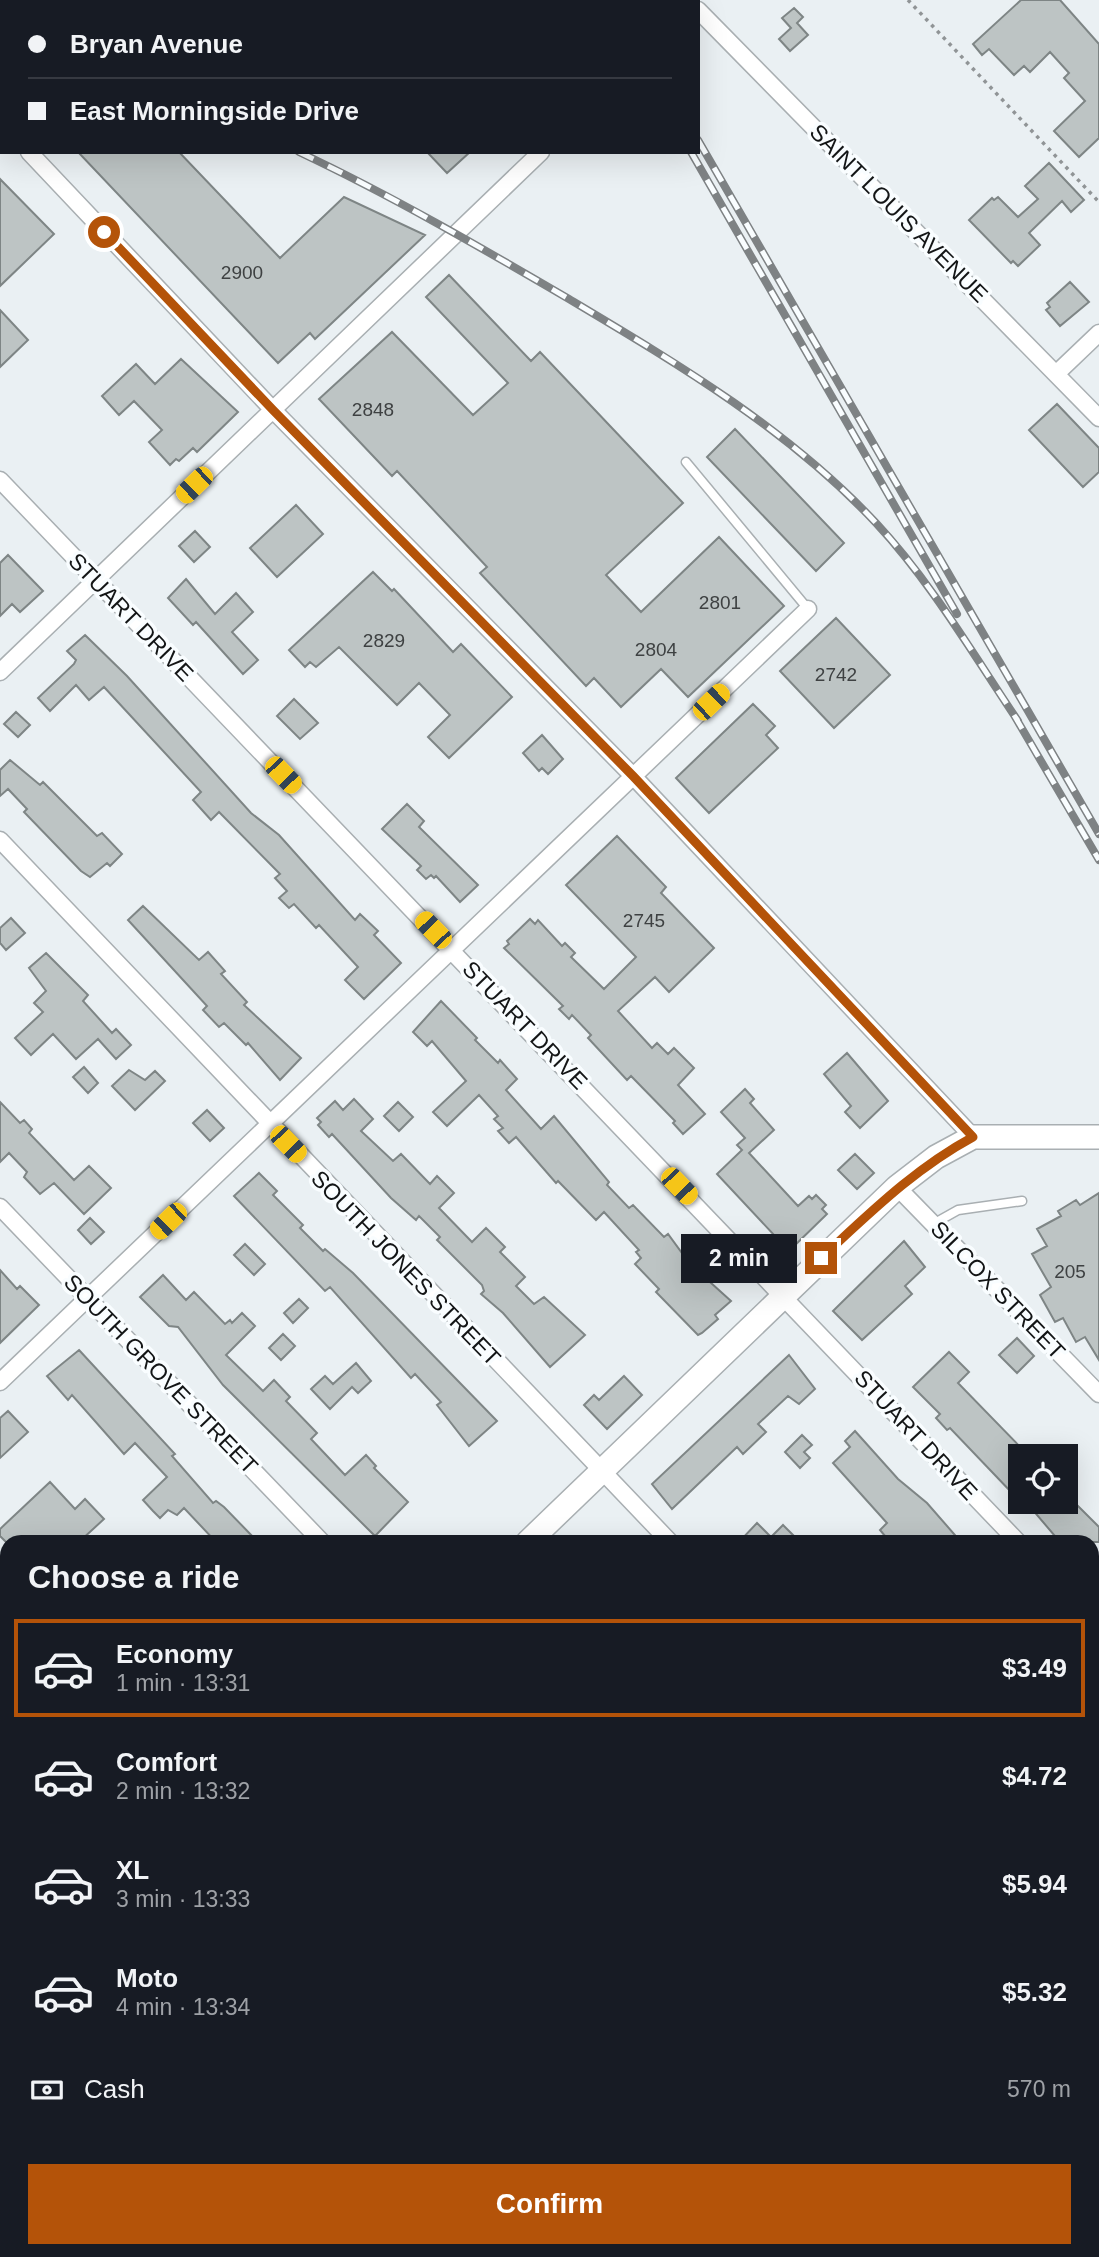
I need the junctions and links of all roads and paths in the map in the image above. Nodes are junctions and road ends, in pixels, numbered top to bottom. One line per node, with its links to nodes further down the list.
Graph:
1 (908, 0): 5 (path)
2 (700, 10): 7 (street, SAINT LOUIS AVENUE)
3 (31, 154): 8 (street)
4 (539, 154): 8 (street)
5 (1099, 202)
6 (1099, 333): 7 (street)
7 (1057, 373): 9 (street, SAINT LOUIS AVENUE)
8 (273, 410): 12 (street); 15 (street)
9 (1099, 418)
10 (686, 462): 13 (lane)
11 (0, 480): 12 (street, STUART DRIVE)
12 (96, 580): 14 (street); 17 (street, STUART DRIVE)
13 (808, 609): 15 (street)
14 (0, 672)
15 (633, 776): 17 (street); 19 (street)
16 (0, 840): 18 (street, SOUTH JONES STREET)
17 (452, 950): 18 (street); 25 (street, STUART DRIVE)
18 (269, 1125): 26 (street); 29 (street, SOUTH JONES STREET)
19 (973, 1137): 20 (street); 21 (street)
20 (1099, 1137)
21 (897, 1186): 24 (street, SILCOX STREET); 25 (street)
22 (1022, 1201): 24 (lane)
23 (0, 1207): 26 (street, SOUTH GROVE STREET)
24 (933, 1224): 28 (street, SILCOX STREET)
25 (783, 1294): 29 (street); 33 (street, STUART DRIVE)
26 (88, 1298): 27 (street); 30 (street, SOUTH GROVE STREET)
27 (1, 1380)
28 (1099, 1394)
29 (601, 1471): 31 (street); 32 (street, SOUTH JONES STREET)
30 (315, 1535)
31 (535, 1535)
32 (663, 1535)
33 (1011, 1535)

